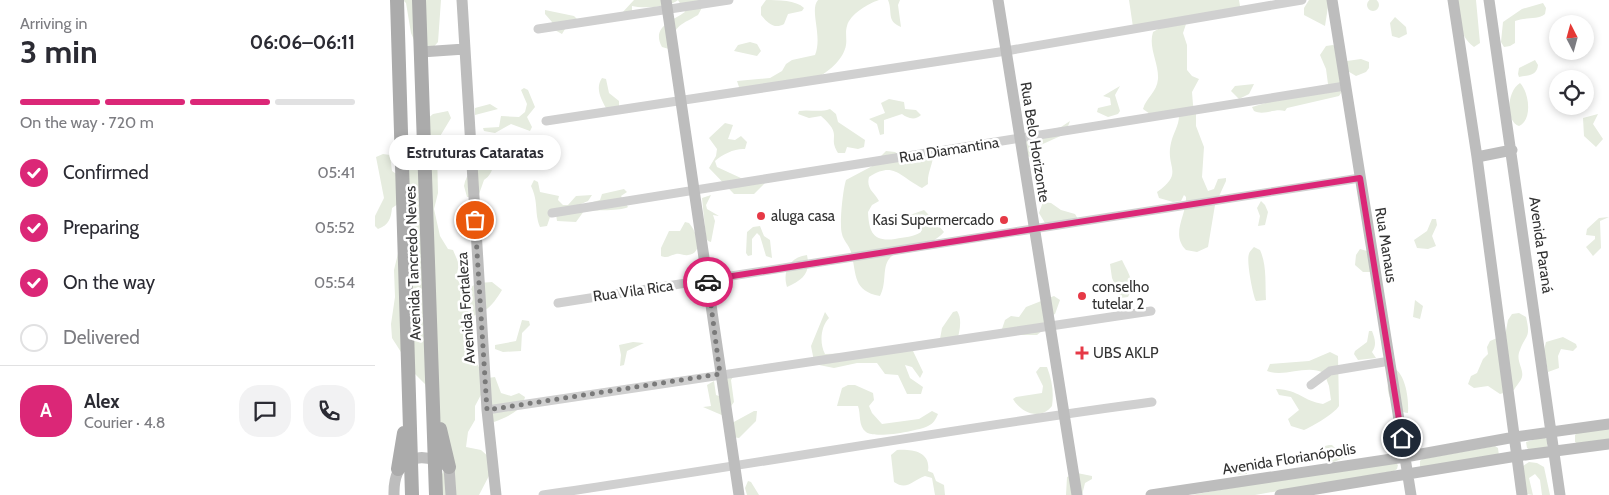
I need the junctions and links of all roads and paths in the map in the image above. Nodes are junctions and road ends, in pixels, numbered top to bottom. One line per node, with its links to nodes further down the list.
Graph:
1 (397, 0): 34 (main road, Avenida Tancredo Neves)
2 (419, 0): 14 (main road, Avenida Tancredo Neves)
3 (462, 0): 12 (street, Avenida Fortaleza)
4 (729, 0): 10 (street)
5 (998, 0): 13 (street, Rua Belo Horizonte)
6 (1303, 0): 13 (street)
7 (1332, 0): 15 (street, Rua Manaus)
8 (1453, 0): 20 (street)
9 (1489, 0): 19 (street, Avenida Paraná)
10 (667, 5): 11 (street); 16 (street)
11 (538, 29)
12 (465, 49): 14 (street); 35 (street, Avenida Fortaleza)
13 (1006, 51): 16 (street); 18 (street, Rua Belo Horizonte)
14 (421, 52): 33 (main road, Avenida Tancredo Neves)
15 (1345, 86): 18 (street, Rua Diamantina); 21 (street, Rua Manaus)
16 (682, 102): 17 (street); 22 (street)
17 (545, 121)
18 (1019, 139): 22 (street, Rua Diamantina); 24 (street, Rua Belo Horizonte)
19 (1512, 150): 20 (street); 38 (street, Avenida Paraná)
20 (1477, 157): 39 (street)
21 (1360, 178): 24 (street, Rua Vila Rica); 29 (street, Rua Manaus)
22 (695, 190): 23 (street, Rua Diamantina); 25 (street)
23 (552, 212)
24 (1033, 229): 25 (street, Rua Vila Rica); 28 (street, Rua Belo Horizonte)
25 (707, 280): 26 (street, Rua Vila Rica); 30 (street)
26 (558, 302)
27 (1151, 311): 28 (street)
28 (1051, 326): 30 (street); 36 (street, Rua Belo Horizonte)
29 (1390, 361): 31 (street); 43 (street, Rua Manaus)
30 (720, 374): 35 (street); 47 (street)
31 (1311, 385)
32 (1152, 402): 36 (street)
33 (434, 403): 44 (main road, Avenida Tancredo Neves); 46 (main road)
34 (409, 408): 45 (main road, Avenida Tancredo Neves); 48 (main road)
35 (487, 410): 54 (street, Avenida Fortaleza)
36 (1064, 414): 47 (street); 57 (street, Rua Belo Horizonte)
37 (1609, 424): 38 (street, Avenida Florianópolis)
38 (1552, 432): 39 (street, Avenida Florianópolis); 41 (street, Avenida Paraná)
39 (1515, 437): 42 (street); 43 (street, Avenida Florianópolis)
40 (1609, 444): 41 (street)
41 (1555, 451): 42 (street); 62 (street, Avenida Paraná)
42 (1517, 456): 49 (street); 61 (street)
43 (1405, 457): 49 (street, Rua Manaus); 58 (street, Avenida Florianópolis)
44 (435, 458): 45 (street); 46 (street); 52 (main road, Avenida Tancredo Neves)
45 (411, 460): 48 (street); 51 (main road, Avenida Tancredo Neves)
46 (449, 467): 53 (street)
47 (734, 468): 55 (street); 56 (street)
48 (398, 469): 50 (street)
49 (1408, 474): 59 (street); 60 (street, Rua Manaus)
50 (394, 495)
51 (412, 495)
52 (436, 495)
53 (451, 495)
54 (496, 495)
55 (543, 495)
56 (739, 495)
57 (1077, 495)
58 (1151, 495)
59 (1280, 495)
60 (1411, 495)
61 (1522, 495)
62 (1560, 495)

